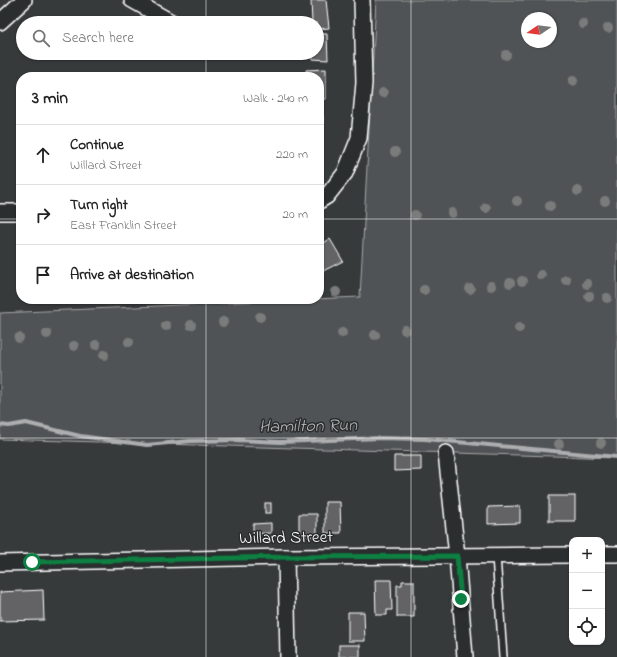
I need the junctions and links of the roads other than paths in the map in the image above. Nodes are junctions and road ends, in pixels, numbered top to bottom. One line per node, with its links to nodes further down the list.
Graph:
1 (24, 0): 5 (street)
2 (132, 0): 4 (street)
3 (362, 0): 6 (street)
4 (161, 16)
5 (0, 22)
6 (324, 198)
7 (0, 212): 8 (street)
8 (16, 212)
9 (446, 453): 13 (street)
10 (605, 554): 11 (street)
11 (617, 554)
12 (569, 555): 14 (street, Willard Street)
13 (457, 556): 14 (street, Willard Street); 15 (street, Willard Street); 18 (street)
14 (496, 556): 19 (lane)
15 (286, 557): 16 (street, Willard Street); 17 (street)
16 (0, 563)
17 (288, 657)
18 (465, 657)
19 (503, 657)

